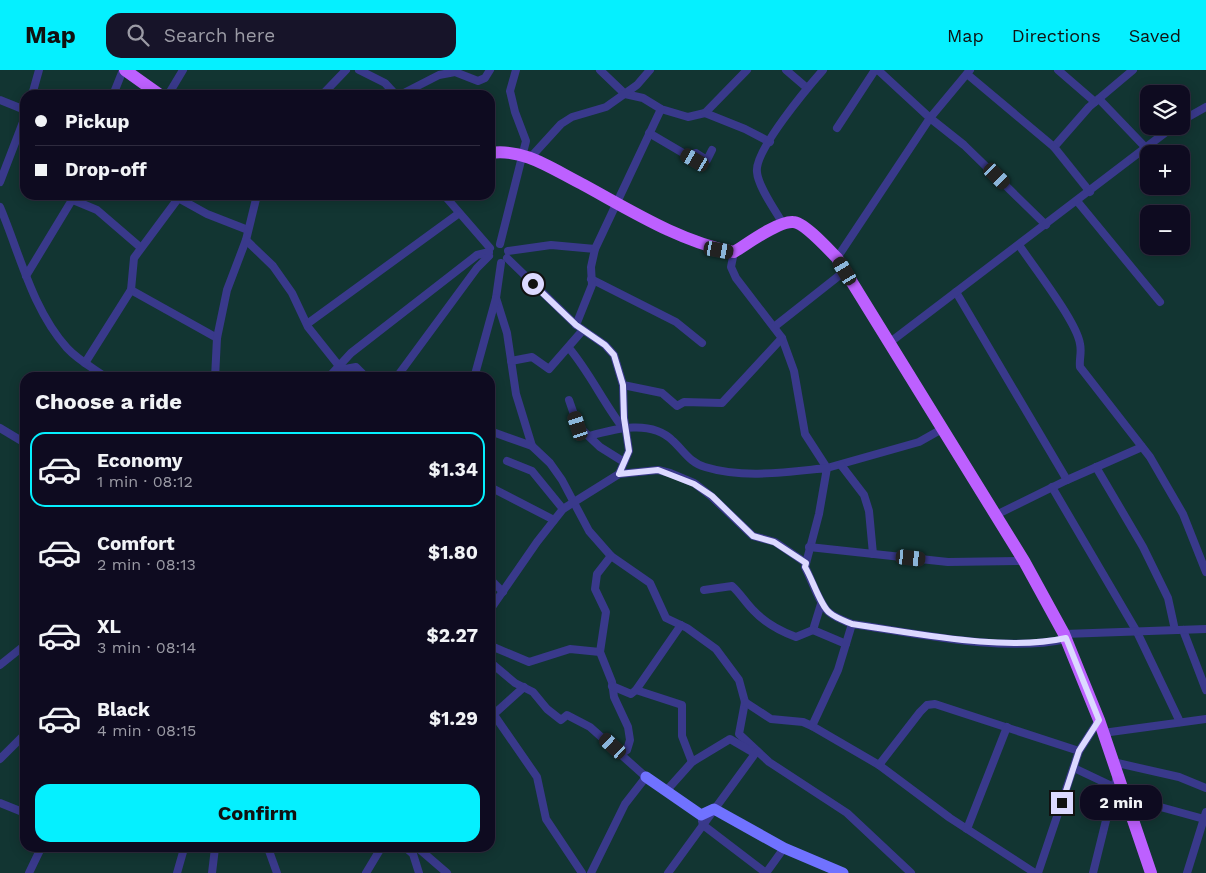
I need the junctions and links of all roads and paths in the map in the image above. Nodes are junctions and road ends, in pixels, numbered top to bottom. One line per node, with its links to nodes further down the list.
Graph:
1 (38, 70): 18 (street)
2 (124, 70): 19 (street); 20 (main road)
3 (183, 70): 21 (street)
4 (346, 70): 22 (street)
5 (359, 70): 23 (street)
6 (490, 70): 24 (street)
7 (516, 70): 45 (street)
8 (600, 70): 25 (street)
9 (650, 70): 25 (street)
10 (748, 70): 31 (street)
11 (786, 70): 17 (street)
12 (823, 70): 17 (street)
13 (876, 70): 33 (street); 34 (street)
14 (1058, 70): 27 (street)
15 (1133, 70): 27 (street)
16 (969, 72): 33 (street); 41 (street)
17 (807, 88): 38 (street)
18 (33, 90)
19 (116, 90)
20 (153, 90)
21 (171, 90)
22 (327, 90)
23 (392, 90)
24 (410, 90)
25 (625, 94): 30 (street); 45 (street)
26 (0, 100): 29 (street)
27 (1097, 100): 39 (street); 41 (street)
28 (1206, 107): 32 (street)
29 (20, 108)
30 (660, 109): 31 (street); 36 (street)
31 (705, 113): 38 (street)
32 (1190, 116)
33 (930, 118): 59 (street); 69 (street)
34 (837, 128)
35 (20, 129): 46 (street)
36 (649, 133): 42 (street); 55 (street)
37 (1163, 135): 40 (street)
38 (770, 142): 58 (street)
39 (1143, 145)
40 (1150, 145)
41 (1054, 147): 47 (street)
42 (712, 150)
43 (495, 153): 45 (main road)
44 (1140, 153): 47 (street)
45 (527, 156): 55 (main road); 62 (street)
46 (0, 182)
47 (1090, 192): 54 (street)
48 (73, 200): 71 (street)
49 (78, 200): 64 (street)
50 (177, 200): 64 (street)
51 (184, 200): 60 (street)
52 (258, 200): 60 (street)
53 (448, 200): 57 (street)
54 (1078, 201): 59 (street); 76 (street)
55 (616, 202): 65 (street); 67 (main road)
56 (0, 207): 71 (street)
57 (458, 214): 66 (street); 77 (street)
58 (783, 224): 67 (main road); 69 (main road)
59 (1046, 226): 63 (street)
60 (248, 230): 61 (street)
61 (246, 240): 77 (street); 80 (street)
62 (500, 244): 66 (street); 68 (street)
63 (1019, 244): 74 (street); 103 (street)
64 (140, 247): 73 (street)
65 (595, 250): 68 (street); 72 (street)
66 (489, 252): 68 (street); 87 (street); 92 (street)
67 (734, 252): 79 (street)
68 (505, 257): 75 (street); 78 (street)
69 (838, 258): 70 (main road)
70 (845, 271): 79 (street); 83 (main road)
71 (26, 276): 86 (street)
72 (591, 278): 78 (street); 82 (street)
73 (131, 290): 80 (street); 86 (street)
74 (956, 292): 83 (street); 110 (street)
75 (496, 298): 85 (street); 93 (street)
76 (1160, 302)
77 (306, 324): 87 (street)
78 (579, 327): 84 (street); 94 (street)
79 (774, 327): 81 (street)
80 (217, 338): 89 (street)
81 (782, 338): 94 (street); 108 (street)
82 (702, 342)
83 (889, 342): 97 (main road)
84 (569, 348): 85 (street); 96 (street)
85 (511, 360): 102 (street)
86 (85, 363): 88 (street)
87 (339, 366): 90 (street); 91 (street)
88 (98, 372)
89 (215, 372)
90 (334, 372)
91 (361, 372)
92 (400, 372)
93 (476, 372)
94 (623, 385): 96 (street)
95 (569, 400): 100 (street)
96 (624, 428): 100 (street); 105 (street); 108 (street)
97 (942, 428): 106 (street); 115 (main road)
98 (1, 429): 101 (street)
99 (495, 433): 102 (street)
100 (589, 436): 105 (street)
101 (20, 440)
102 (532, 446): 113 (street)
103 (1142, 447): 107 (street); 122 (street)
104 (507, 461): 114 (street)
105 (624, 462): 109 (street)
106 (841, 464): 108 (street); 118 (street)
107 (1096, 467): 110 (street); 132 (street)
108 (827, 468): 117 (street)
109 (619, 474): 113 (street); 121 (street)
110 (1067, 480): 111 (street)
111 (1052, 487): 115 (street); 133 (street)
112 (495, 490): 116 (street)
113 (574, 502): 114 (street); 119 (street)
114 (563, 510): 116 (street)
115 (996, 515): 120 (main road)
116 (554, 520): 125 (street)
117 (809, 547): 118 (street); 121 (street)
118 (873, 554): 120 (street)
119 (611, 556): 129 (street); 138 (street)
120 (1024, 561): 134 (main road)
121 (806, 563): 127 (street)
122 (1206, 572)
123 (495, 584): 125 (street)
124 (704, 590): 131 (street)
125 (503, 592): 126 (street)
126 (495, 603)
127 (821, 604): 128 (street); 131 (street)
128 (852, 624): 134 (street); 135 (street)
129 (681, 625): 143 (street); 145 (street)
130 (1206, 629): 132 (street)
131 (813, 630): 135 (street)
132 (1179, 630): 133 (street); 144 (street)
133 (1137, 632): 134 (street); 150 (street)
134 (1065, 636): 149 (main road)
135 (846, 644): 151 (street)
136 (20, 649): 139 (street)
137 (495, 649): 138 (street)
138 (600, 652): 141 (street)
139 (0, 664)
140 (495, 666): 142 (street)
141 (612, 686): 143 (street); 157 (street)
142 (524, 687): 146 (street); 157 (street)
143 (636, 690): 159 (street)
144 (1206, 690)
145 (745, 702): 151 (street); 156 (street)
146 (495, 710)
147 (495, 716): 189 (street)
148 (1206, 719): 150 (street)
149 (1099, 720): 153 (main road); 155 (street)
150 (1180, 722): 153 (street)
151 (812, 726): 161 (street)
152 (1007, 727): 155 (street); 161 (street); 173 (street)
153 (1103, 733): 160 (main road)
154 (20, 739): 158 (street)
155 (1079, 751): 162 (street)
156 (755, 752): 159 (street); 169 (street); 194 (street)
157 (621, 754): 163 (street)
158 (0, 759)
159 (692, 762): 166 (street)
160 (1112, 762): 164 (main road); 165 (street)
161 (879, 765): 173 (street)
162 (1074, 768): 164 (street); 195 (street)
163 (646, 777): 166 (street); 190 (street)
164 (1116, 781): 167 (main road); 196 (street)
165 (1206, 788)
166 (667, 790): 172 (street)
167 (1124, 797): 171 (street); 197 (main road)
168 (0, 803): 170 (street)
169 (714, 809): 172 (street); 174 (street)
170 (20, 811)
171 (1205, 816): 198 (street)
172 (702, 820): 191 (street); 192 (street)
173 (967, 829): 195 (street)
174 (784, 848): 192 (street); 193 (street)
175 (38, 852): 182 (street)
176 (183, 852): 183 (street)
177 (215, 852): 184 (street)
178 (269, 852): 185 (street)
179 (379, 852): 186 (street)
180 (412, 852): 187 (street)
181 (423, 852): 188 (street)
182 (29, 873)
183 (176, 873)
184 (212, 873)
185 (277, 873)
186 (366, 873)
187 (419, 873)
188 (447, 873)
189 (582, 873)
190 (591, 873)
191 (668, 873)
192 (766, 873)
193 (843, 873)
194 (911, 873)
195 (1037, 873)
196 (1093, 873)
197 (1151, 873)
198 (1187, 873)

